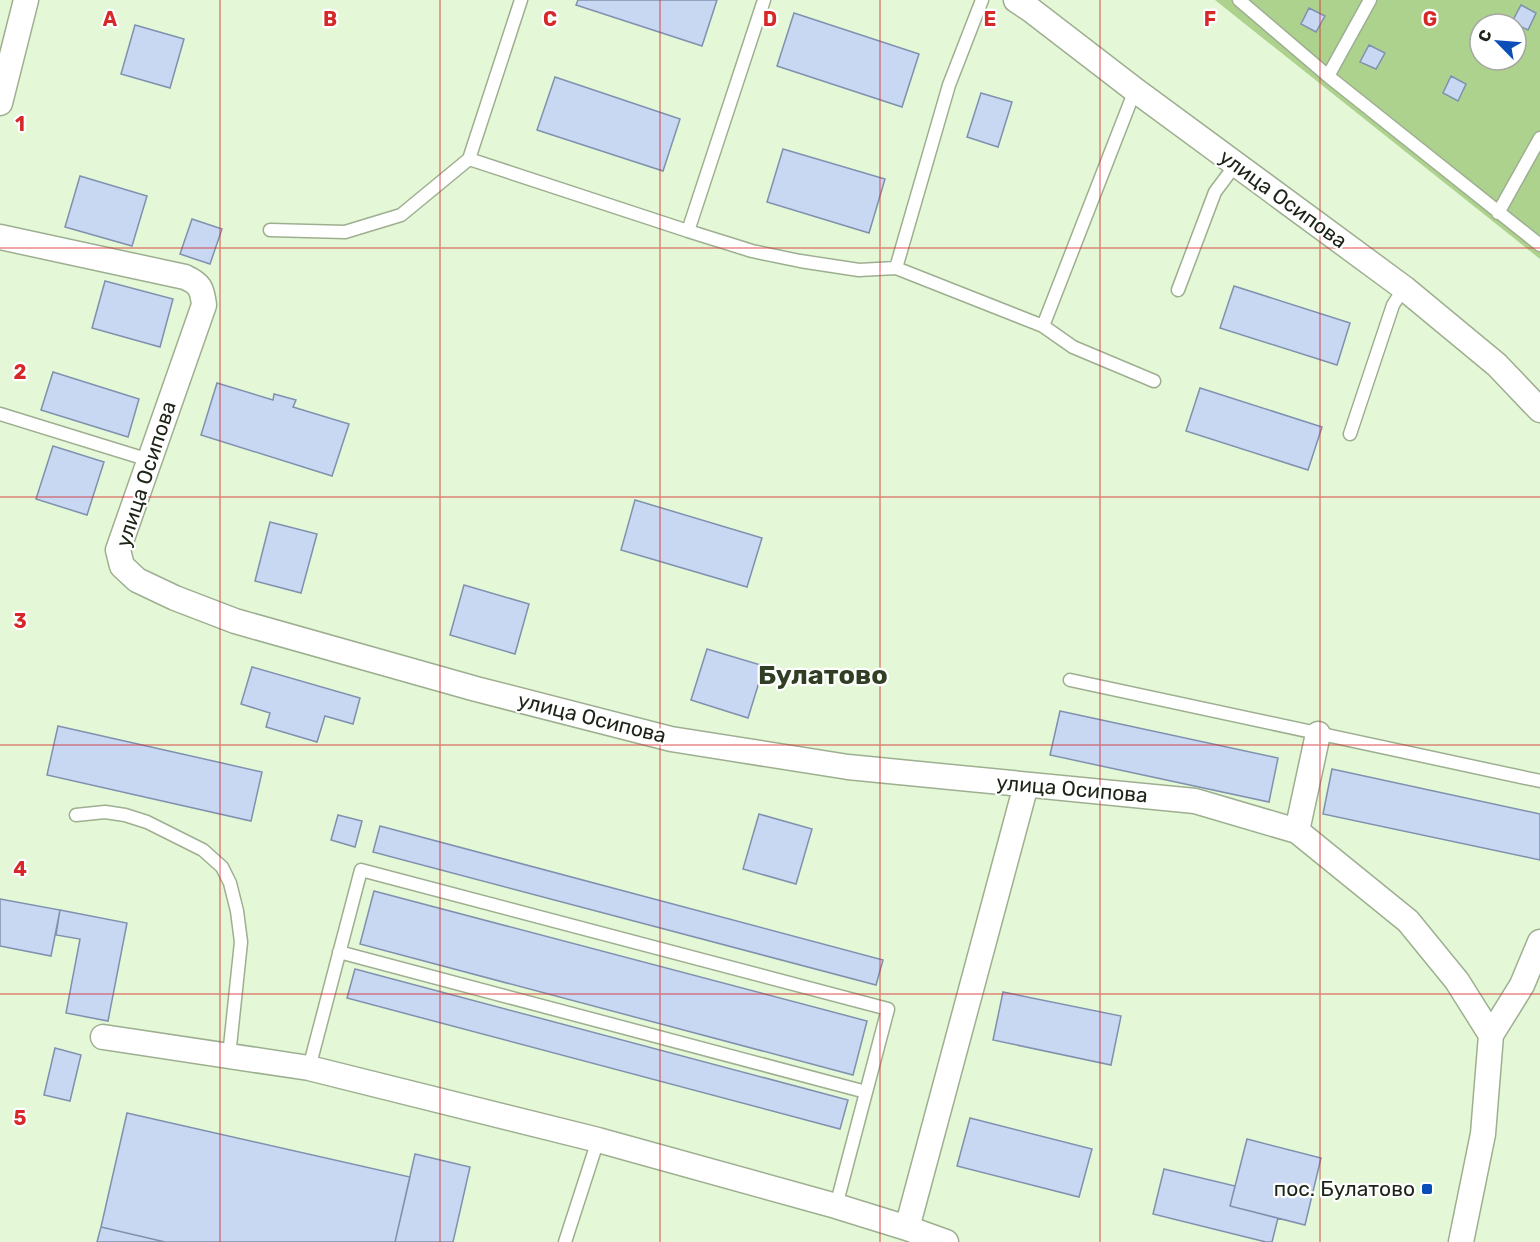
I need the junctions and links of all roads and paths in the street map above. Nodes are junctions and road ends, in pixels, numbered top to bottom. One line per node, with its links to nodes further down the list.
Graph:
1 (26, 0): 10 (street)
2 (521, 0): 12 (lane)
3 (764, 0): 16 (lane)
4 (982, 0): 19 (lane)
5 (1016, 0): 9 (street, улица Осипова)
6 (1239, 0): 8 (lane)
7 (1370, 0): 8 (lane)
8 (1328, 76): 14 (lane)
9 (1136, 90): 13 (street, улица Осипова); 22 (lane)
10 (0, 103)
11 (1540, 138): 14 (lane)
12 (469, 159): 15 (lane); 16 (lane)
13 (1236, 164): 20 (street, улица Осипова); 21 (lane)
14 (1498, 213): 18 (lane)
15 (270, 230)
16 (688, 231): 19 (lane)
17 (0, 237): 27 (street, улица Осипова)
18 (1540, 245)
19 (896, 268): 22 (lane)
20 (1404, 288): 24 (street, улица Осипова); 26 (lane)
21 (1178, 290)
22 (1043, 326): 23 (lane)
23 (1154, 381)
24 (1540, 410)
25 (0, 414): 27 (lane)
26 (1350, 434)
27 (149, 460): 31 (street, улица Осипова)
28 (1070, 680): 29 (lane)
29 (1318, 734): 30 (lane); 33 (street)
30 (1540, 781)
31 (1026, 785): 33 (street, улица Осипова); 43 (street)
32 (76, 815): 38 (lane)
33 (1297, 831): 36 (street, улица Осипова)
34 (1540, 942): 36 (street)
35 (339, 952): 39 (lane); 40 (lane); 40 (lane)
36 (1491, 1035): 46 (street)
37 (103, 1037): 38 (street)
38 (229, 1056): 39 (street)
39 (309, 1068): 41 (street)
40 (866, 1092): 42 (lane)
41 (598, 1140): 42 (street); 44 (lane)
42 (836, 1206): 43 (street)
43 (908, 1228): 45 (street)
44 (565, 1242)
45 (946, 1242)
46 (1461, 1242)

